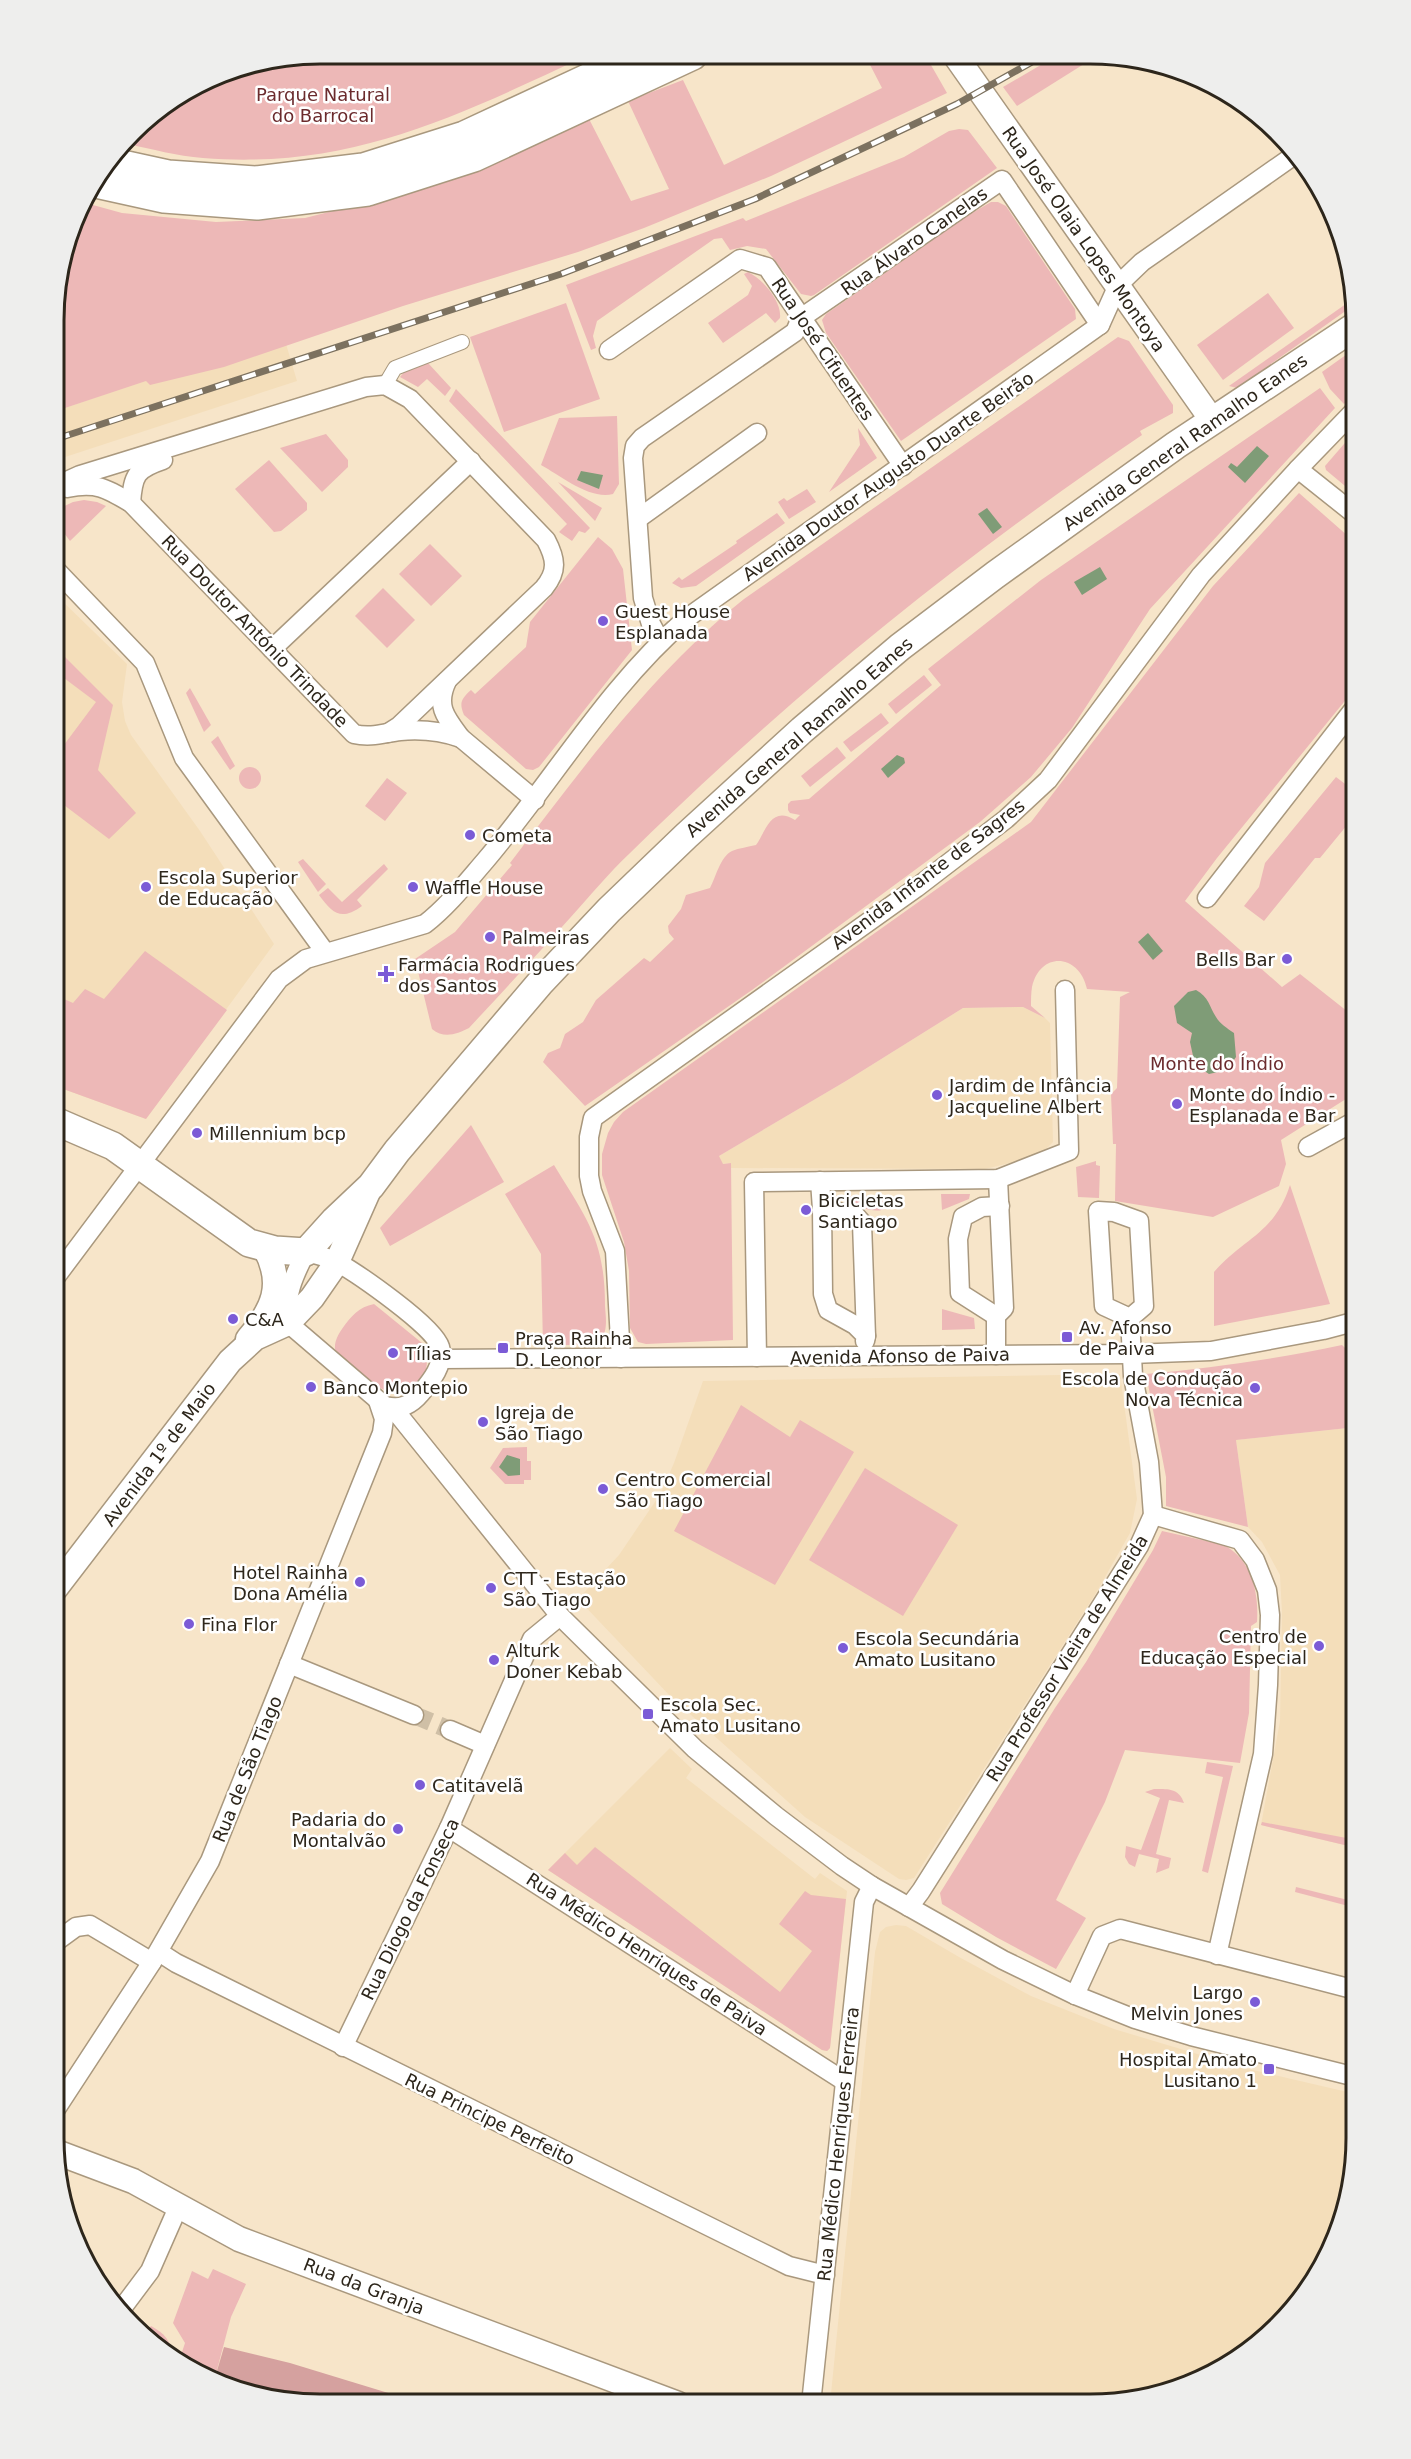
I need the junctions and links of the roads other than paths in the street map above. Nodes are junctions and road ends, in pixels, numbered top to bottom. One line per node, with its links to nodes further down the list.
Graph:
1 (617, 64): 5 (main road)
2 (676, 64): 6 (main road)
3 (961, 64): 7 (main road, Rua José Olaia Lopes Montoya)
4 (1289, 159): 7 (street)
5 (118, 163)
6 (103, 186)
7 (1118, 285): 9 (street); 15 (main road, Rua José Olaia Lopes Montoya)
8 (801, 318): 9 (street, Rua Álvaro Canelas); 12 (street, Rua José Cifuentes); 19 (street, Rua José Cifuentes); 25 (street)
9 (1100, 325): 19 (street, Avenida Doutor Augusto Duarte Beirão)
10 (1346, 332): 15 (main road, Avenida General Ramalho Eanes)
11 (462, 342): 13 (street)
12 (609, 350)
13 (385, 386): 16 (street); 18 (street)
14 (1346, 419): 20 (street, Avenida Infante de Sagres)
15 (1212, 420): 43 (main road, Avenida General Ramalho Eanes)
16 (214, 433): 21 (street); 23 (street)
17 (757, 433): 25 (street)
18 (471, 461): 28 (street); 29 (street)
19 (903, 466): 27 (street, Avenida Doutor Augusto Duarte Beirão)
20 (1298, 469): 24 (street); 60 (street, Avenida Infante de Sagres)
21 (64, 484)
22 (64, 487): 23 (street, Rua Doutor António Trindade)
23 (132, 503): 28 (street, Rua Doutor António Trindade)
24 (1346, 507)
25 (639, 518): 27 (street)
26 (64, 578): 35 (street)
27 (660, 641): 33 (street, Avenida Doutor Augusto Duarte Beirão)
28 (272, 649): 31 (street, Rua Doutor António Trindade)
29 (449, 678): 31 (street); 32 (street)
30 (1346, 719): 34 (street)
31 (388, 733): 32 (street, Rua Doutor António Trindade)
32 (461, 738): 33 (street)
33 (535, 800): 35 (street, Avenida Doutor Augusto Duarte Beirão)
34 (1207, 898)
35 (325, 952): 40 (street, Avenida Doutor Augusto Duarte Beirão)
36 (1065, 990): 41 (street)
37 (64, 1126): 40 (main road)
38 (1346, 1126): 39 (street)
39 (1308, 1147)
40 (139, 1163): 46 (main road); 49 (street, Avenida Doutor Augusto Duarte Beirão)
41 (999, 1179): 42 (street); 44 (street)
42 (820, 1181): 45 (street); 59 (street)
43 (371, 1186): 47 (main road, Avenida General Ramalho Eanes); 48 (main road, Avenida General Ramalho Eanes)
44 (1000, 1206): 50 (street); 50 (street)
45 (822, 1209): 54 (street); 54 (street)
46 (257, 1246): 47 (main road); 55 (main road)
47 (306, 1252): 48 (street); 53 (street)
48 (337, 1262): 53 (main road, Avenida General Ramalho Eanes); 61 (street)
49 (64, 1266)
50 (996, 1316): 57 (street)
51 (1130, 1318): 51 (street); 56 (street, Rua Professor Vieira de Almeida)
52 (1346, 1324): 56 (street, Avenida Afonso de Paiva)
53 (286, 1329): 55 (main road, Avenida 1º de Maio); 62 (street)
54 (866, 1336): 58 (street)
55 (242, 1348): 64 (main road, Avenida 1º de Maio)
56 (1131, 1354): 57 (street, Avenida Afonso de Paiva); 63 (street, Rua Professor Vieira de Almeida)
57 (996, 1355): 58 (street, Avenida Afonso de Paiva)
58 (865, 1356): 59 (street, Avenida Afonso de Paiva)
59 (757, 1357): 60 (street, Avenida Afonso de Paiva)
60 (621, 1358): 61 (street, Avenida Afonso de Paiva)
61 (441, 1359): 62 (street)
62 (386, 1404): 65 (street); 66 (street, Rua de São Tiago)
63 (1153, 1515): 72 (street, Rua Professor Vieira de Almeida); 74 (street)
64 (64, 1577)
65 (560, 1616): 69 (street, Rua Diogo da Fonseca); 71 (street)
66 (289, 1664): 67 (street); 75 (street, Rua de São Tiago)
67 (414, 1715)
68 (450, 1730): 69 (street)
69 (485, 1745): 70 (street, Rua Diogo da Fonseca)
70 (449, 1828): 78 (street, Rua Diogo da Fonseca); 80 (street, Rua Médico Henriques de Paiva)
71 (872, 1886): 72 (street); 80 (street, Rua Médico Henriques Ferreira)
72 (909, 1907): 77 (street)
73 (64, 1936): 75 (street, Rua Principe Perfeito)
74 (1217, 1955): 76 (street); 77 (street)
75 (156, 1957): 78 (street, Rua Principe Perfeito); 81 (street, Rua de São Tiago)
76 (1346, 1987)
77 (1075, 1995): 79 (street)
78 (343, 2047): 84 (street, Rua Principe Perfeito)
79 (1346, 2074)
80 (844, 2081): 84 (street, Rua Médico Henriques Ferreira)
81 (64, 2097)
82 (65, 2155): 83 (main road, Rua da Granja)
83 (179, 2205): 85 (street); 86 (main road, Rua da Granja)
84 (825, 2275): 87 (street, Rua Médico Henriques Ferreira)
85 (125, 2304)
86 (651, 2394)
87 (812, 2394)

